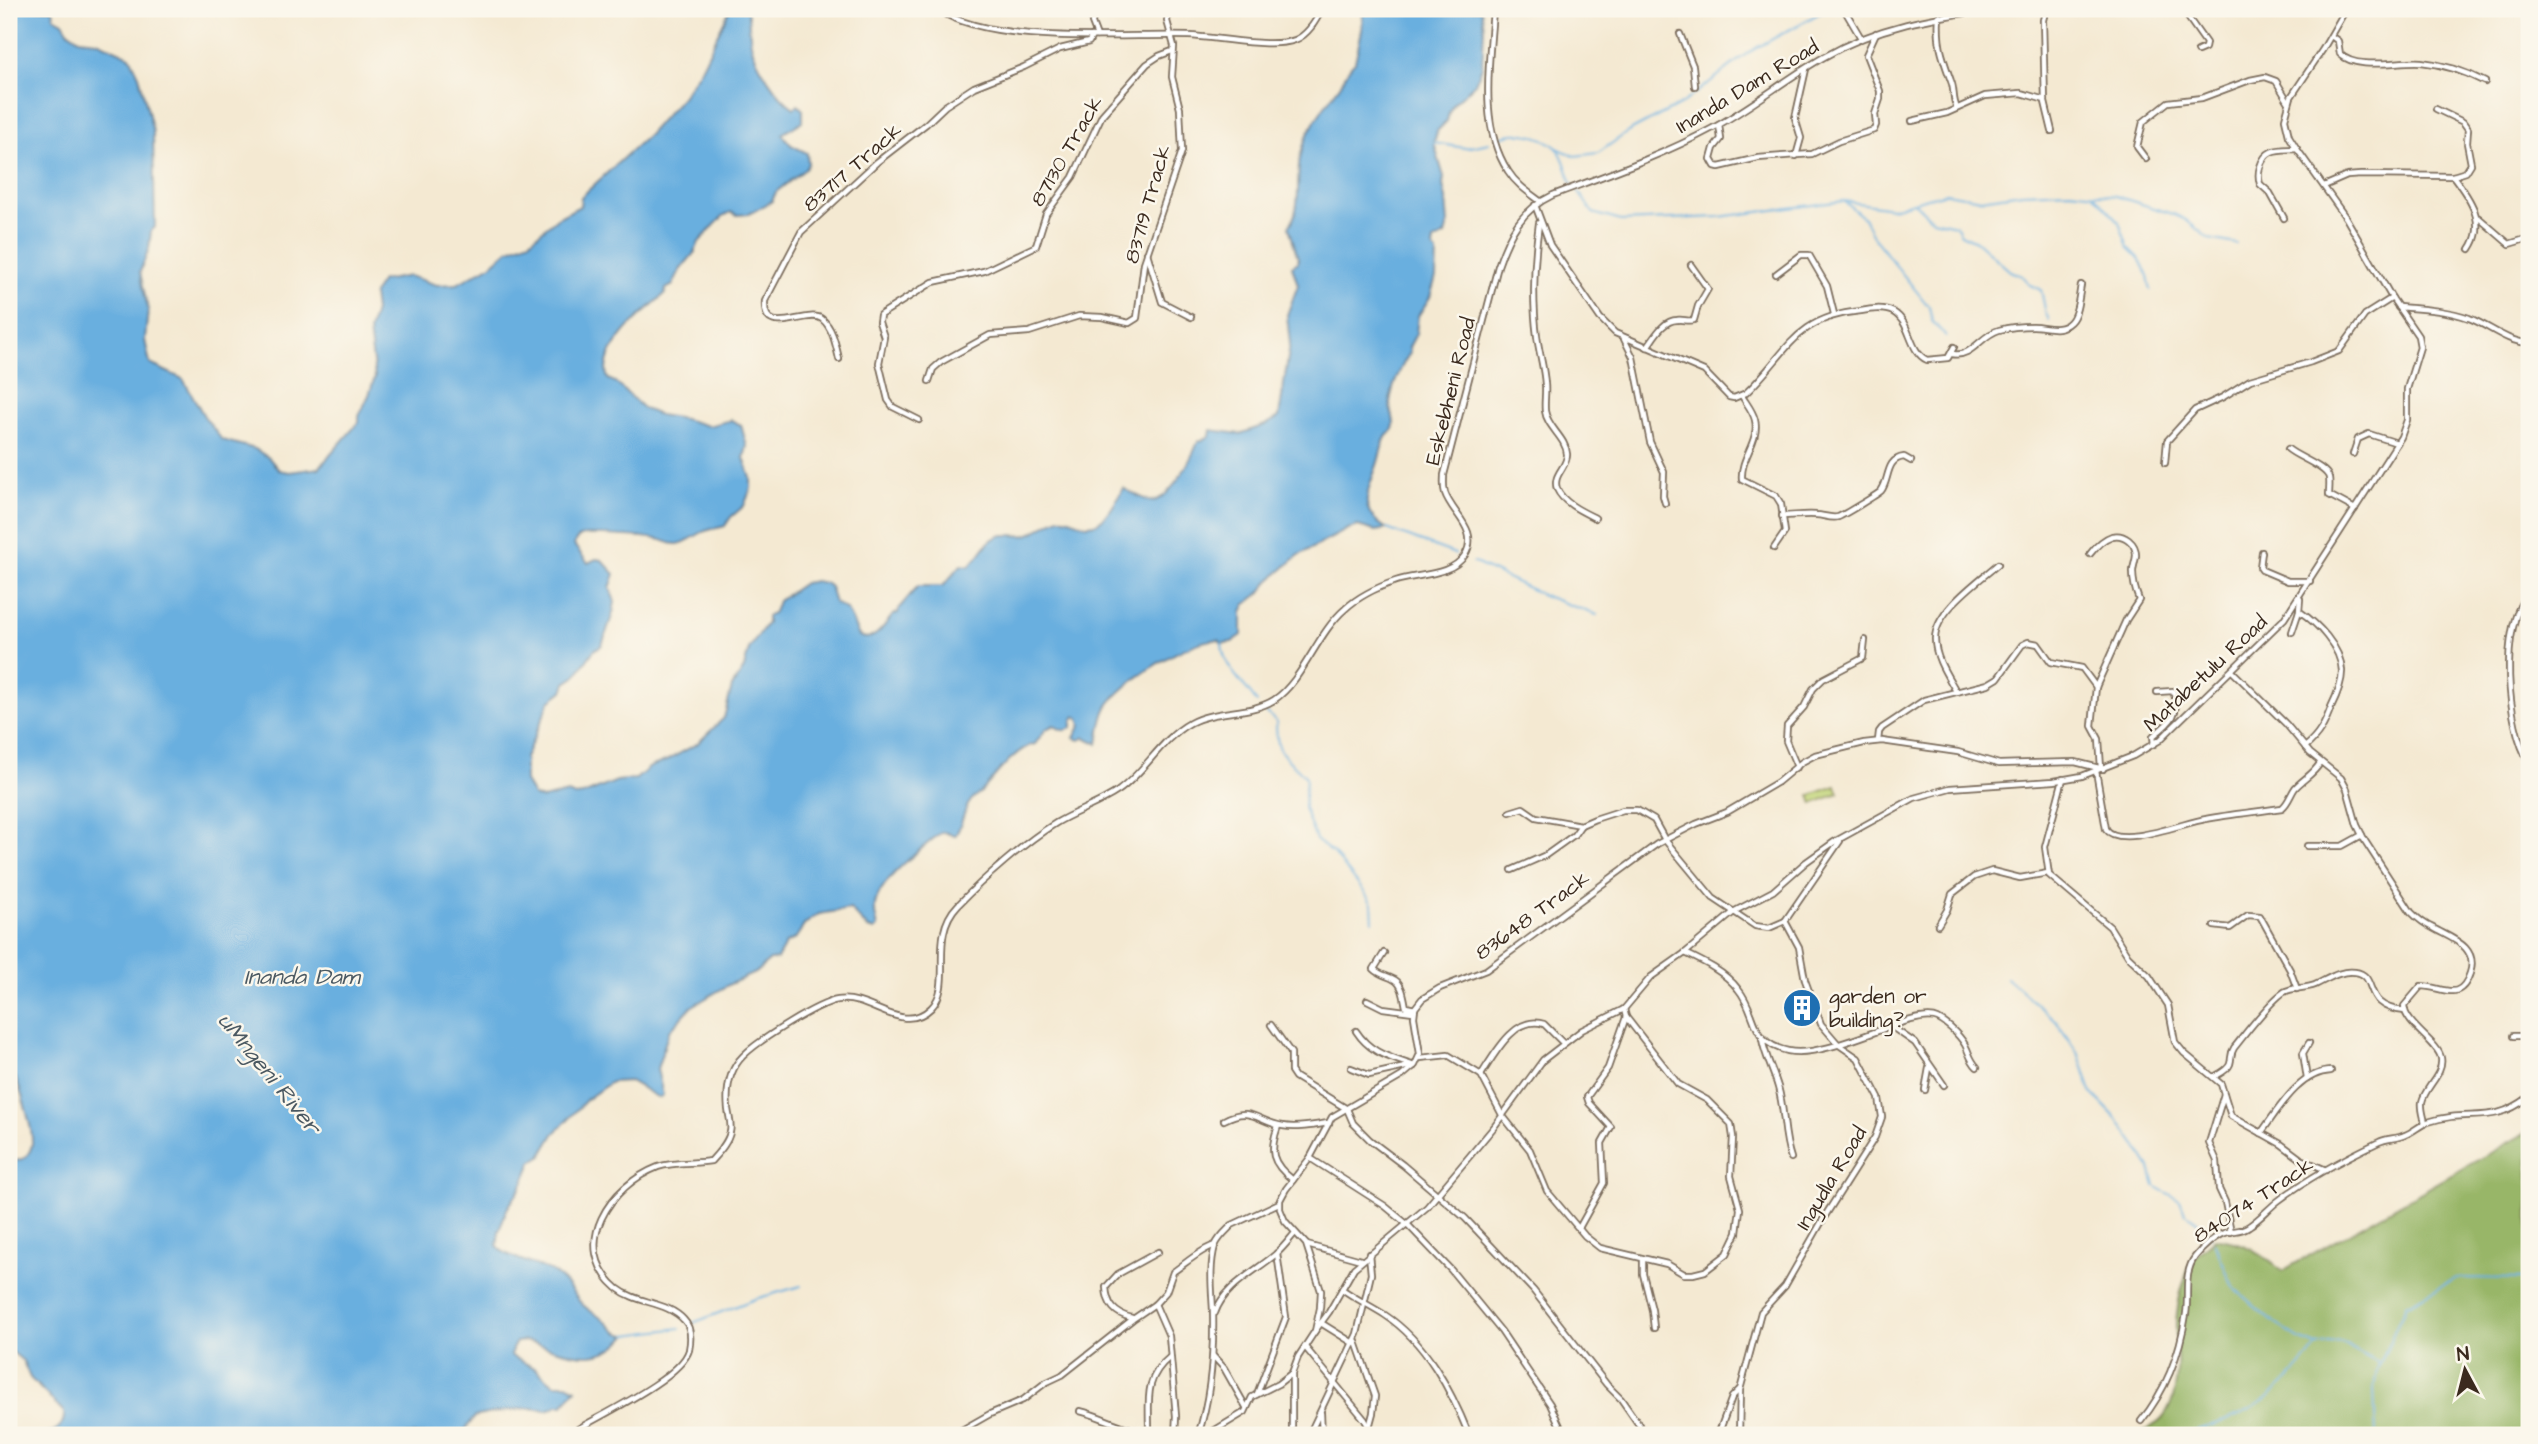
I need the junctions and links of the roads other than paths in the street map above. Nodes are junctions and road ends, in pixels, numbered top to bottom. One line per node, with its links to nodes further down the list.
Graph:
1 (937, 9): 13 (street)
2 (949, 9): 13 (street)
3 (1094, 9): 16 (street)
4 (1169, 9): 17 (street)
5 (1322, 9): 17 (street)
6 (1493, 9): 37 (street)
7 (1844, 9): 19 (street)
8 (1993, 9): 12 (street, Inanda Dam Road)
9 (2046, 9): 25 (street)
10 (2182, 9): 21 (street)
11 (2346, 9): 18 (street)
12 (1939, 16): 14 (street, Inanda Dam Road); 27 (street)
13 (952, 18): 16 (street)
14 (1876, 32): 19 (street, Inanda Dam Road); 33 (street)
15 (1679, 34): 24 (street)
16 (1094, 36): 17 (street); 58 (street, 83717 Track)
17 (1172, 36): 20 (street, 83719 Track)
18 (2331, 36): 23 (street); 26 (street)
19 (1861, 38): 22 (street, Inanda Dam Road)
20 (1172, 51): 45 (street, 83719 Track); 61 (street, 87130 Track)
21 (2198, 51)
22 (1806, 68): 30 (street, Inanda Dam Road); 33 (street)
23 (2485, 82)
24 (1695, 86)
25 (2045, 100): 27 (street); 31 (street)
26 (2289, 102): 32 (street, Matabetulu Road); 34 (street)
27 (1957, 108): 29 (street)
28 (2436, 109): 35 (street)
29 (1912, 121)
30 (1719, 125): 33 (street); 37 (street, Inanda Dam Road)
31 (2052, 131)
32 (2297, 149): 36 (street, Matabetulu Road); 41 (street)
33 (1796, 156)
34 (2146, 159)
35 (2453, 176): 36 (street); 42 (street)
36 (2324, 186): 49 (street, Matabetulu Road)
37 (1541, 201): 38 (street, Inanda Dam Road)
38 (1535, 205): 39 (street, Inanda Dam Road); 40 (street)
39 (1526, 212): 181 (street, Eskebheni Road)
40 (1539, 218): 53 (street); 70 (street)
41 (2284, 218)
42 (2478, 218): 43 (street); 44 (street)
43 (2529, 238)
44 (2470, 249)
45 (1147, 252): 52 (street); 59 (street, 83719 Track)
46 (1691, 265): 55 (street)
47 (1776, 274): 51 (street)
48 (2081, 285): 57 (street)
49 (2392, 298): 50 (street, Matabetulu Road); 66 (street)
50 (2397, 307): 54 (street); 62 (street, Matabetulu Road)
51 (1834, 314): 57 (street); 60 (street)
52 (1191, 317)
53 (1623, 338): 55 (street); 67 (street)
54 (2529, 343)
55 (1647, 347): 60 (street)
56 (1954, 347): 57 (street)
57 (1952, 354)
58 (839, 359)
59 (929, 382)
60 (1742, 396): 69 (street)
61 (919, 420)
62 (2398, 443): 64 (street); 68 (street, Matabetulu Road)
63 (2288, 449): 68 (street)
64 (2353, 454)
65 (1911, 461): 69 (street)
66 (2165, 463)
67 (1665, 503)
68 (2355, 509): 75 (street, Matabetulu Road)
69 (1782, 516): 71 (street)
70 (1595, 519)
71 (1774, 548)
72 (2262, 552): 75 (street)
73 (2090, 554): 82 (street)
74 (1998, 564): 83 (street)
75 (2310, 581): 77 (street, Matabetulu Road)
76 (2529, 593): 88 (street)
77 (2299, 597): 78 (street); 81 (street, Matabetulu Road)
78 (2299, 611): 79 (street); 87 (street)
79 (2292, 632)
80 (1865, 640): 90 (street)
81 (2232, 671): 86 (street, Matabetulu Road); 87 (street)
82 (2096, 688): 83 (street); 91 (street)
83 (1956, 691): 85 (street)
84 (2157, 692): 86 (street)
85 (1878, 741): 90 (street, 83648 Track); 91 (street, 83648 Track)
86 (2154, 744): 91 (street, Matabetulu Road)
87 (2305, 747): 89 (street)
88 (2529, 762)
89 (2320, 763): 91 (street); 95 (street)
90 (1797, 767): 97 (street, 83648 Track)
91 (2100, 769): 92 (street, Matabetulu Road)
92 (2063, 779): 96 (street, Matabetulu Road); 100 (street)
93 (1510, 811): 94 (street)
94 (1581, 825): 97 (street); 99 (street)
95 (2362, 835): 98 (street); 111 (street)
96 (1844, 836): 101 (street, Matabetulu Road); 102 (street)
97 (1665, 840): 101 (street); 110 (street, 83648 Track)
98 (2307, 846)
99 (1512, 870)
100 (2048, 873): 103 (street); 129 (street)
101 (1735, 911): 102 (street); 106 (street, Matabetulu Road)
102 (1784, 921): 121 (street, Ingudla Road)
103 (1938, 925)
104 (2214, 926): 107 (street)
105 (1384, 953): 110 (street)
106 (1685, 953): 109 (street, Matabetulu Road); 118 (street)
107 (2297, 989): 111 (street); 129 (street)
108 (1367, 1000): 110 (street)
109 (1624, 1009): 112 (street); 119 (street, Matabetulu Road)
110 (1414, 1011): 122 (street)
111 (2405, 1011): 139 (street)
112 (1626, 1017): 149 (street); 158 (street)
113 (1271, 1025): 135 (street)
114 (1891, 1026): 121 (street); 124 (street); 125 (street)
115 (1356, 1031): 123 (street)
116 (2529, 1031): 117 (street)
117 (2513, 1036)
118 (1762, 1039): 121 (street); 143 (street)
119 (1563, 1043): 128 (street); 136 (street, Matabetulu Road)
120 (2308, 1043): 130 (street)
121 (1839, 1045): 173 (street, Ingudla Road)
122 (1420, 1058): 123 (street); 128 (street)
123 (1414, 1065): 126 (street); 135 (street)
124 (1929, 1067): 131 (street); 132 (street)
125 (1977, 1067)
126 (1351, 1068)
127 (2331, 1071): 130 (street)
128 (1481, 1075): 136 (street)
129 (2214, 1077): 133 (street)
130 (2306, 1080): 141 (street)
131 (1944, 1085)
132 (1925, 1090)
133 (2224, 1093): 141 (street); 150 (street)
134 (2529, 1097): 139 (street, 84074 Track)
135 (1347, 1109): 138 (street); 146 (street)
136 (1503, 1115): 146 (street, Matabetulu Road); 149 (street)
137 (1224, 1120): 140 (street)
138 (1329, 1123): 140 (street); 142 (street)
139 (2425, 1124): 144 (street, 84074 Track)
140 (1278, 1126): 145 (street)
141 (2261, 1133): 144 (street)
142 (1310, 1158): 145 (street); 148 (street)
143 (1791, 1158)
144 (2327, 1171): 150 (street, 84074 Track)
145 (1293, 1180): 147 (street)
146 (1438, 1194): 148 (street, Matabetulu Road); 194 (street)
147 (1279, 1203): 151 (street); 153 (street)
148 (1408, 1225): 156 (street, Matabetulu Road); 193 (street)
149 (1579, 1228): 158 (street)
150 (2231, 1232): 178 (street, 84074 Track)
151 (1295, 1233): 152 (street); 155 (street)
152 (1306, 1244): 157 (street); 166 (street)
153 (1215, 1245): 161 (street); 163 (street)
154 (1158, 1252): 162 (street)
155 (1277, 1254): 163 (street); 174 (street)
156 (1369, 1254): 157 (street, Matabetulu Road); 160 (street)
157 (1361, 1260): 159 (street, Matabetulu Road)
158 (1643, 1260): 165 (street)
159 (1342, 1289): 160 (street); 164 (street, Matabetulu Road)
160 (1363, 1303): 167 (street); 192 (street)
161 (1155, 1304): 162 (street); 170 (street)
162 (1133, 1318): 182 (street)
163 (1213, 1321): 169 (street)
164 (1321, 1323): 166 (street, Matabetulu Road); 167 (street)
165 (1654, 1328)
166 (1315, 1331): 168 (street)
167 (1354, 1341): 172 (street); 179 (street)
168 (1305, 1347): 171 (street); 172 (street)
169 (1212, 1356): 175 (street); 185 (street)
170 (1170, 1357): 180 (street); 184 (street)
171 (1292, 1373): 174 (street); 187 (street)
172 (1334, 1382): 177 (street); 179 (street)
173 (1740, 1390): 195 (street); 196 (street, Ingudla Road)
174 (1257, 1394): 175 (street)
175 (1247, 1407): 186 (street)
176 (1080, 1411): 180 (street)
177 (1321, 1412): 188 (street); 189 (street)
178 (2141, 1421)
179 (1369, 1427): 190 (street); 191 (street)
180 (1149, 1430): 183 (street)
181 (568, 1435)
182 (953, 1435)
183 (1161, 1435)
184 (1175, 1435)
185 (1198, 1435)
186 (1208, 1435)
187 (1292, 1435)
188 (1309, 1435)
189 (1322, 1435)
190 (1367, 1435)
191 (1373, 1435)
192 (1469, 1435)
193 (1564, 1435)
194 (1646, 1435)
195 (1718, 1435)
196 (1739, 1435)
197 (1749, 1435): 198 (street)
198 (1758, 1435)

